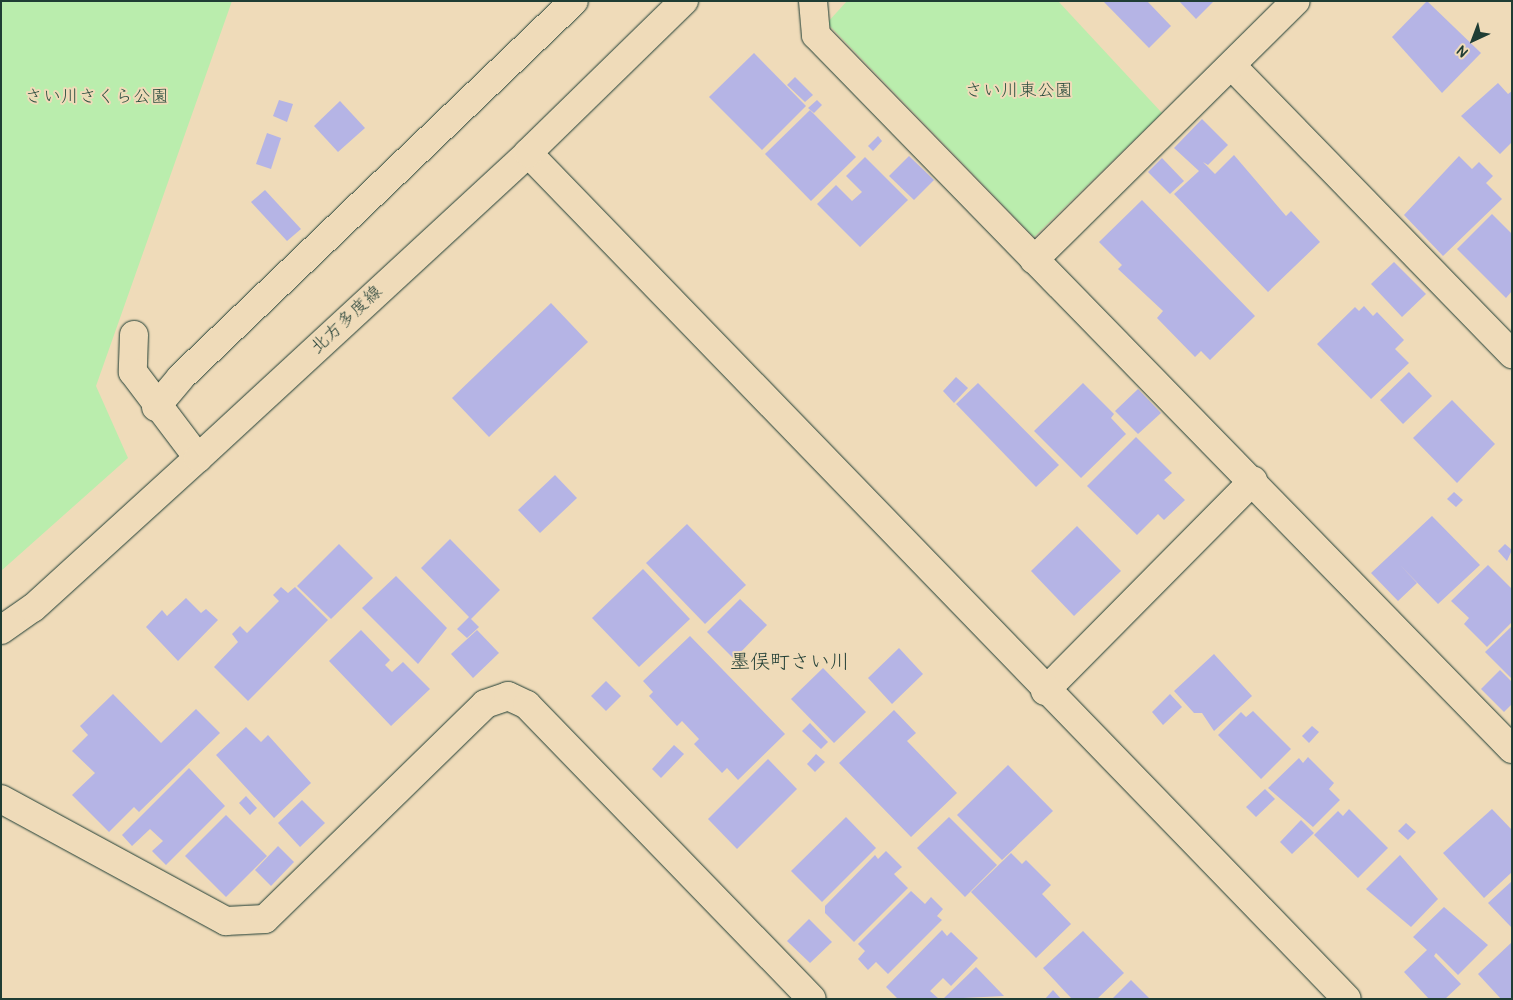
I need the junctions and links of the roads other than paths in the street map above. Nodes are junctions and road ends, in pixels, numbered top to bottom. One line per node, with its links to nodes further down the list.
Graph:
1 (574, 1): 10 (street)
2 (684, 1): 6 (street, 北方多度線)
3 (813, 1): 7 (street)
4 (1296, 1): 5 (street)
5 (1232, 66): 7 (street); 9 (street)
6 (528, 153): 11 (street, 北方多度線); 14 (street)
7 (1034, 260): 12 (street)
8 (134, 335): 10 (street)
9 (1512, 354)
10 (156, 407): 11 (street)
11 (198, 458): 13 (street, 北方多度線)
12 (1253, 481): 14 (street); 15 (street)
13 (1, 630)
14 (1046, 691): 18 (street)
15 (1512, 749)
16 (1, 799): 17 (street)
17 (812, 999)
18 (1347, 999)

